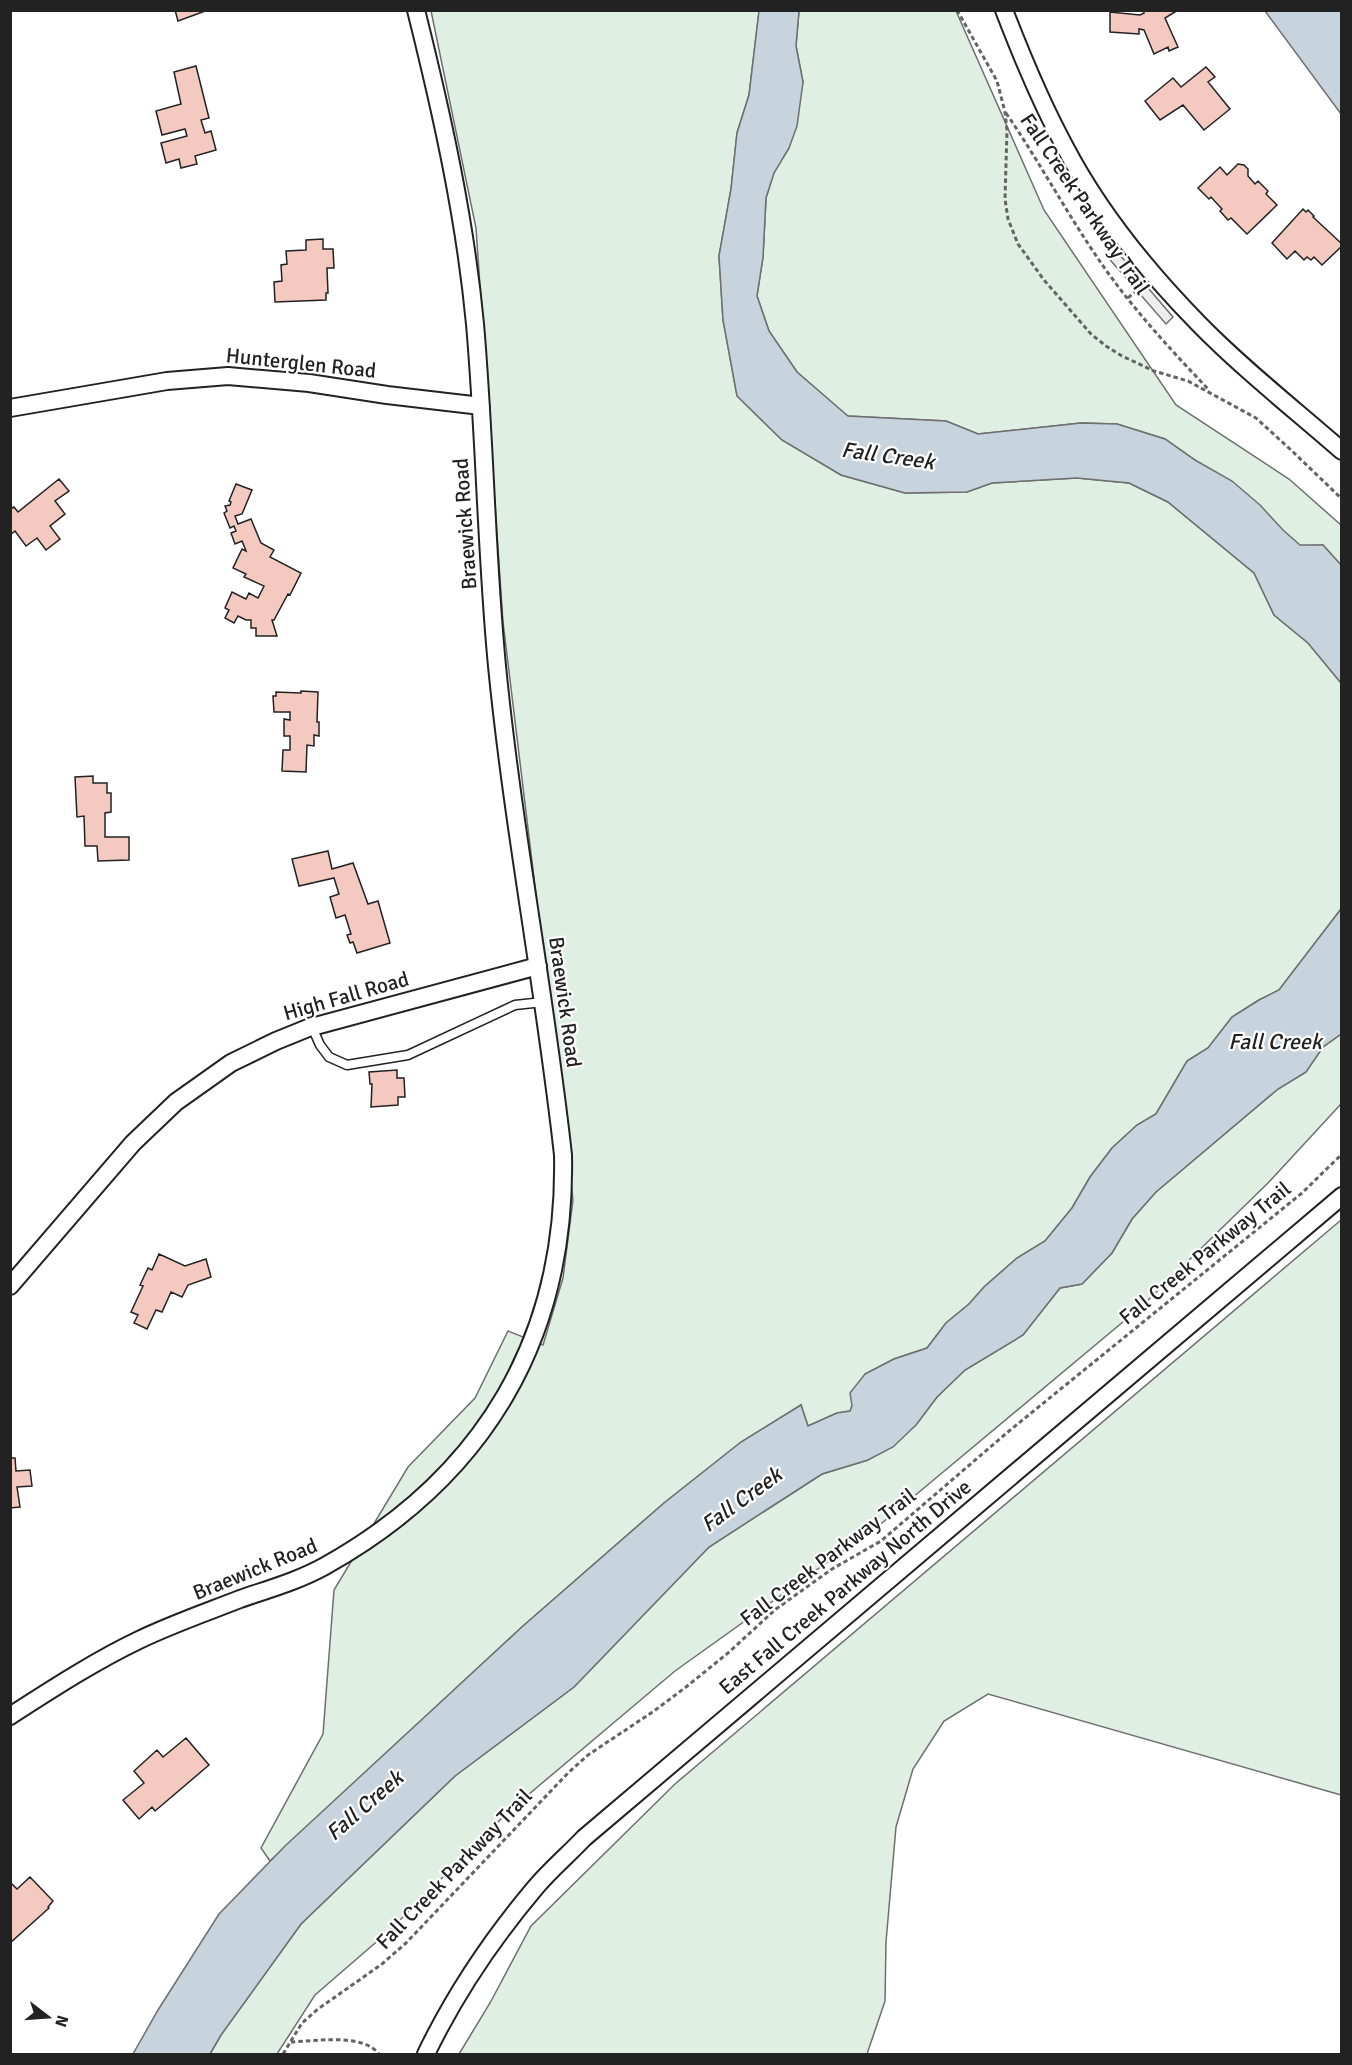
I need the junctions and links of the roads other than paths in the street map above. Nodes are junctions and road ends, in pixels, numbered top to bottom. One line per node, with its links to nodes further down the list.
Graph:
1 (416, 10): 3 (street, Braewick Road)
2 (1004, 10): 5 (street)
3 (481, 406): 4 (street, Hunterglen Road); 6 (street, Braewick Road)
4 (10, 408)
5 (1341, 451)
6 (538, 966): 7 (street, Braewick Road); 8 (street, High Fall Road)
7 (543, 1002): 8 (lane); 11 (street, Braewick Road)
8 (312, 1027): 10 (street, High Fall Road)
9 (1341, 1196): 12 (street, East Fall Creek Parkway North Drive)
10 (10, 1286)
11 (10, 1716)
12 (426, 2055)

